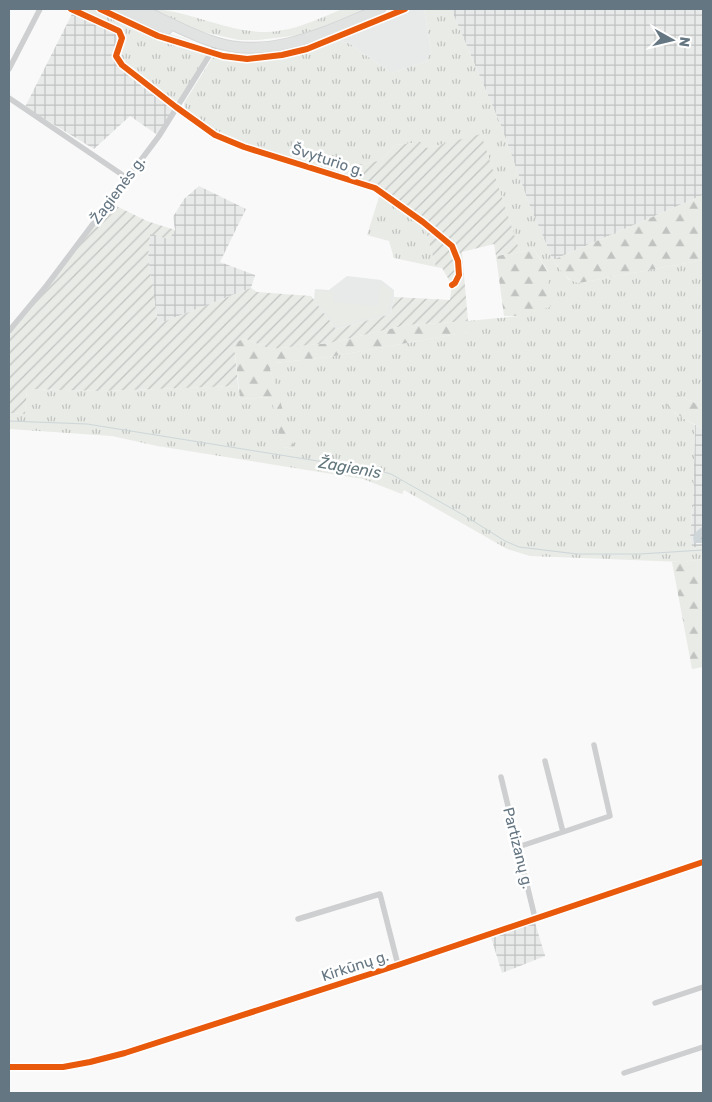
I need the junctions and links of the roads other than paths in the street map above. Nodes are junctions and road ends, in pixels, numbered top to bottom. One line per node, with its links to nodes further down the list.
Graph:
1 (40, 9): 8 (street)
2 (71, 9): 10 (street, Švyturio g.)
3 (119, 9): 6 (highway)
4 (140, 9): 6 (highway); 7 (highway)
5 (380, 9): 7 (highway)
6 (129, 13): 7 (highway)
7 (216, 43): 10 (street, Žagienės g.)
8 (9, 69)
9 (9, 98): 11 (street)
10 (176, 107): 11 (street, Žagienės g.); 12 (street, Švyturio g.)
11 (127, 178): 13 (street, Žagienės g.)
12 (452, 285)
13 (9, 330)
14 (594, 745): 17 (street)
15 (545, 761): 17 (street)
16 (501, 777): 18 (street, Partizanų g.)
17 (563, 832): 18 (street)
18 (518, 847): 20 (street, Partizanų g.)
19 (703, 862): 20 (street, Kirkūnų g.)
20 (536, 918): 22 (street, Kirkūnų g.)
21 (298, 919): 22 (street)
22 (398, 965): 26 (street, Kirkūnų g.)
23 (703, 987): 24 (street)
24 (655, 1003)
25 (703, 1047): 27 (street)
26 (9, 1068)
27 (624, 1073)

